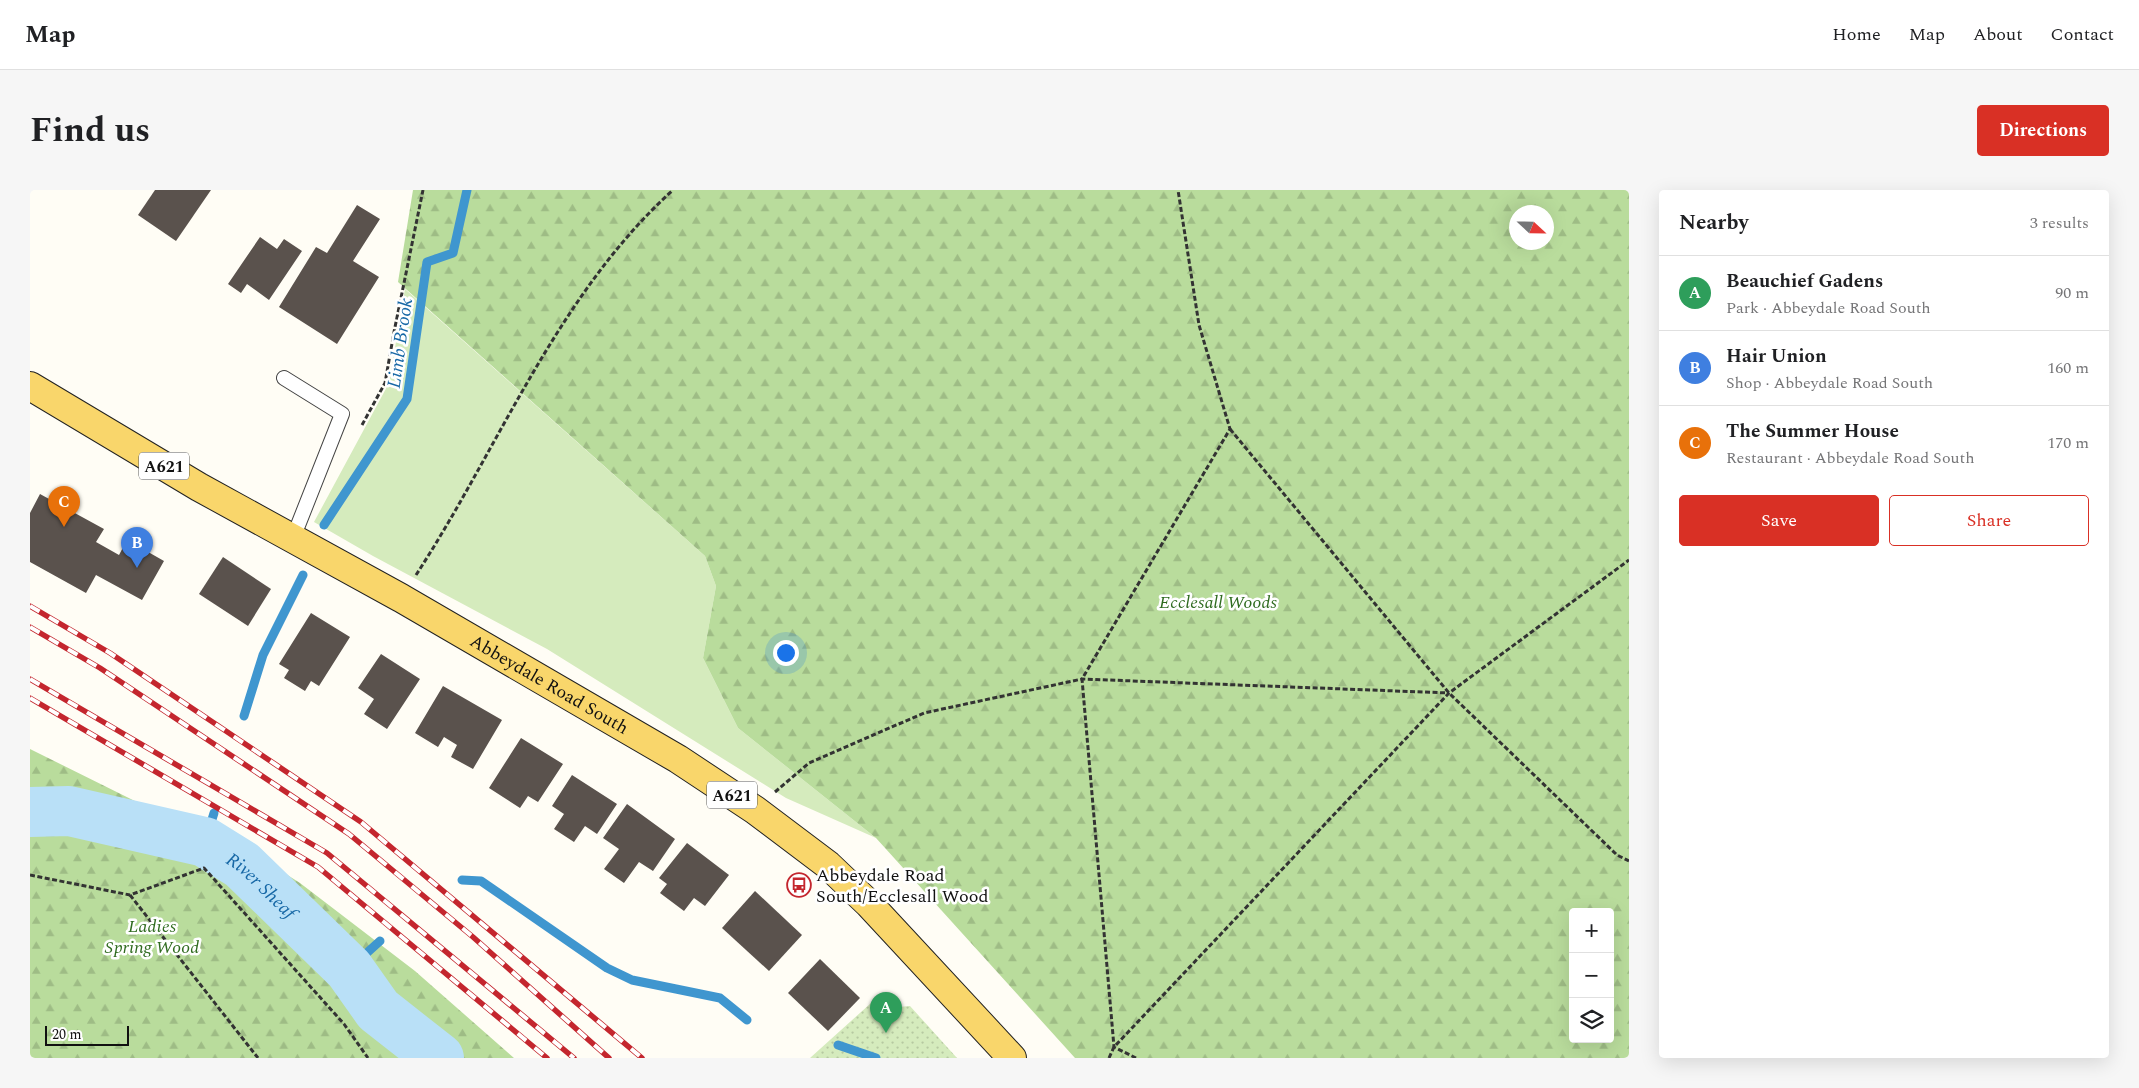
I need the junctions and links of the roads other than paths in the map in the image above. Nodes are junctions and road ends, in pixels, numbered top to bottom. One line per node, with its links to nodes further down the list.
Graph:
1 (284, 378): 3 (lane)
2 (30, 386): 3 (main road, Abbeydale Road South / A621)
3 (293, 538): 4 (main road, Abbeydale Road South / A621)
4 (1012, 1058)

